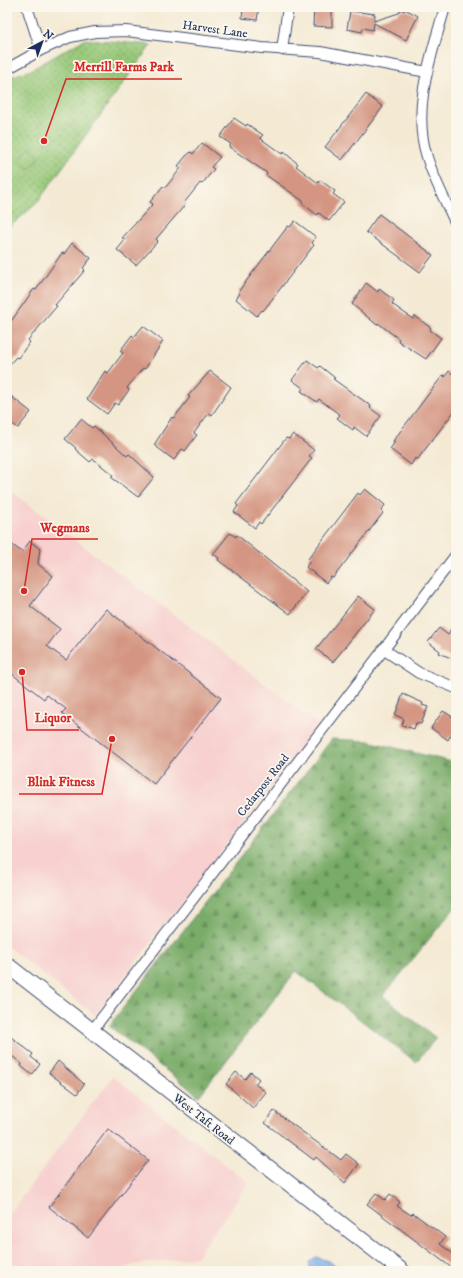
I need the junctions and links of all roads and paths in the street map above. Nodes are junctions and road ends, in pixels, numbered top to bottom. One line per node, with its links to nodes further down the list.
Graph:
1 (27, 7): 4 (street)
2 (288, 7): 5 (street)
3 (445, 7): 7 (street)
4 (41, 50): 5 (street, Harvest Lane); 6 (street, Harvest Lane)
5 (282, 50): 7 (street, Harvest Lane)
6 (7, 69)
7 (427, 72): 8 (street)
8 (456, 224)
9 (456, 555): 10 (street, Cedarpost Road)
10 (383, 649): 11 (street); 13 (street, Cedarpost Road)
11 (456, 688)
12 (7, 965): 13 (main road, West Taft Road)
13 (91, 1032): 14 (main road, West Taft Road)
14 (402, 1271)

